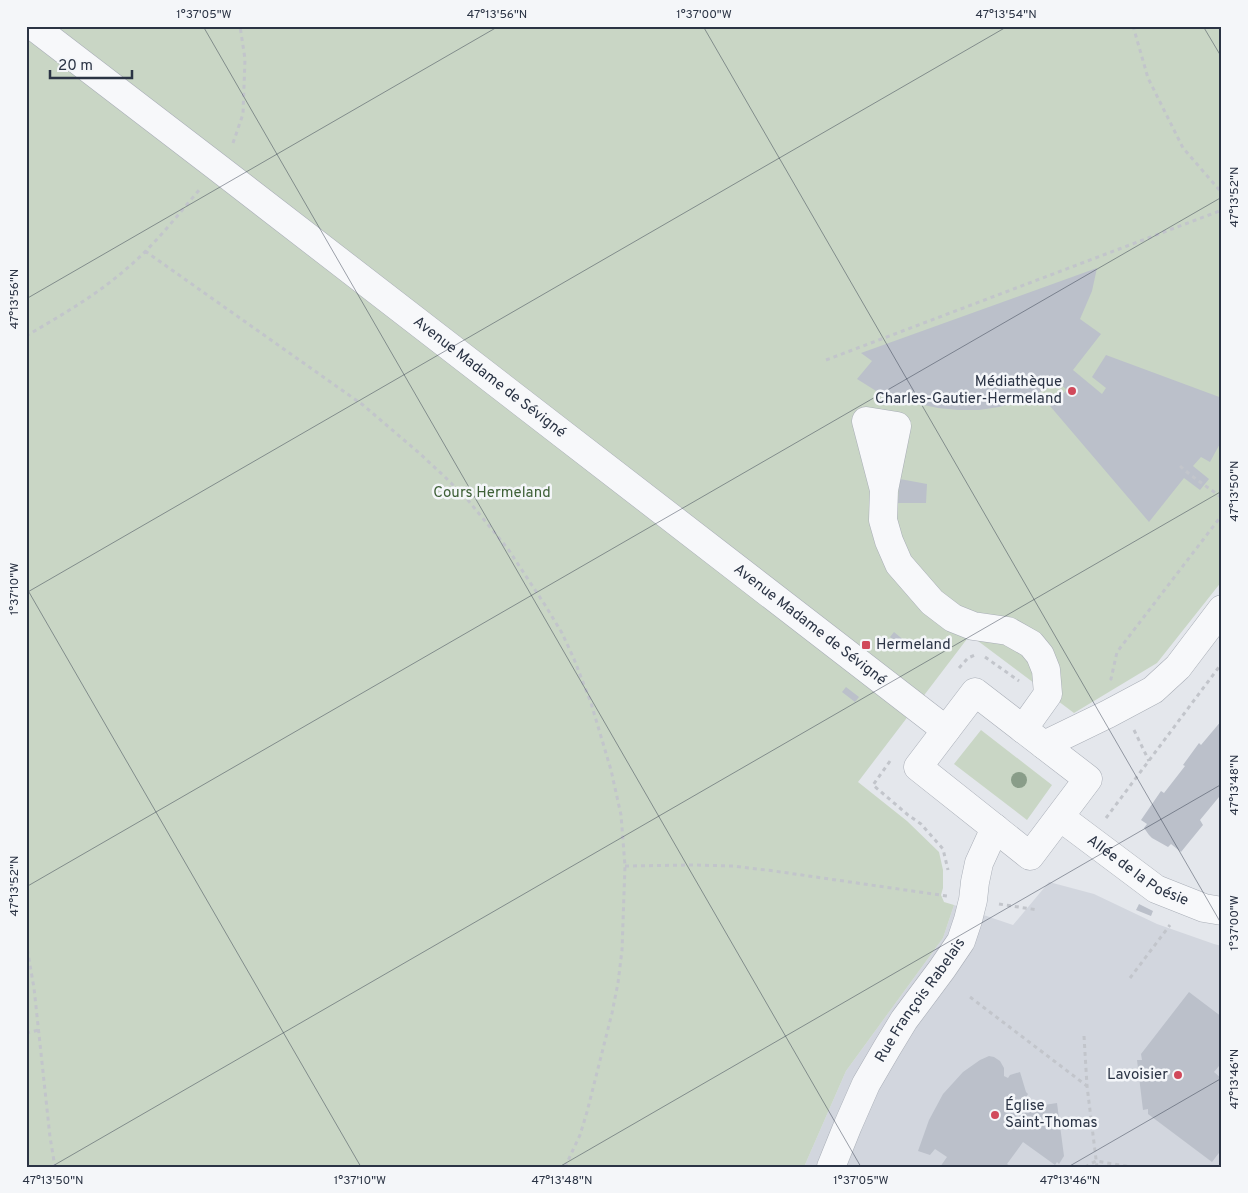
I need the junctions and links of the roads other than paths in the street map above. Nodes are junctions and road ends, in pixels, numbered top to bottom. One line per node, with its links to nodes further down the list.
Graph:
1 (33, 26): 4 (street, Avenue Madame de Sévigné)
2 (884, 490): 5 (street)
3 (1222, 609): 5 (street)
4 (946, 730): 5 (street); 7 (street)
5 (1034, 737): 6 (street)
6 (1060, 817): 7 (street); 8 (street, Allée de la Poésie)
7 (995, 828): 9 (street, Rue François Rabelais)
8 (1222, 911)
9 (831, 1167)

